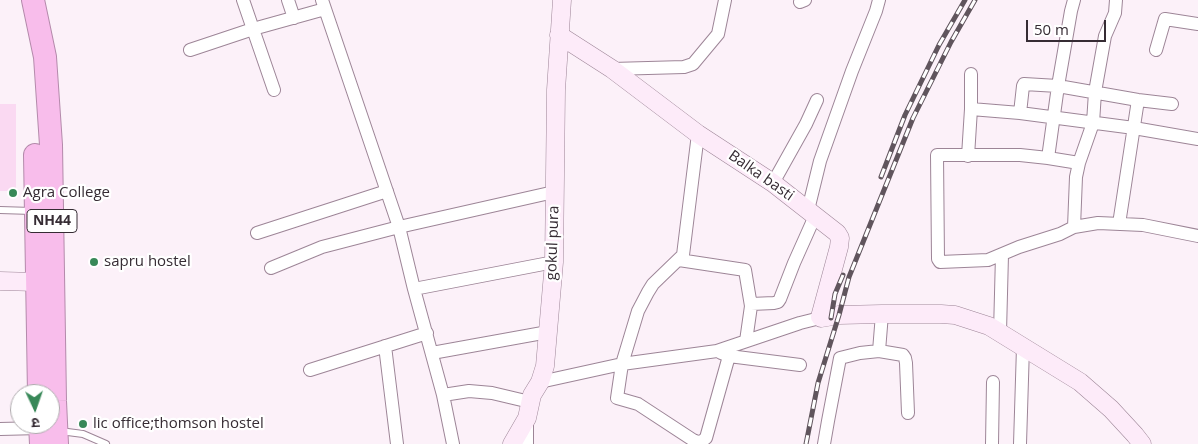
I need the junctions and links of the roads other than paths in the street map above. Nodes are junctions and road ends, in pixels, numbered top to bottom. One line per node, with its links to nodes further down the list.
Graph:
1 (21, 0): 39 (highway, NH44)
2 (33, 0): 71 (highway, NH44)
3 (243, 0): 13 (street)
4 (288, 0): 11 (street)
5 (562, 0): 14 (street, gokul pura)
6 (725, 0): 17 (street)
7 (879, 0): 40 (street)
8 (1074, 0): 19 (street)
9 (1116, 0): 21 (street)
10 (324, 4): 11 (street); 36 (street)
11 (294, 18): 13 (street)
12 (1198, 24): 16 (street)
13 (253, 30): 15 (street); 20 (street)
14 (559, 35): 17 (street, Balka basti); 37 (street, gokul pura)
15 (190, 50)
16 (1156, 50)
17 (612, 69): 30 (street, Balka basti)
18 (971, 74): 25 (street)
19 (1058, 86): 21 (street); 26 (street); 27 (street)
20 (274, 90)
21 (1095, 92): 23 (street); 28 (street)
22 (817, 100): 35 (street)
23 (1138, 100): 24 (street); 29 (street)
24 (1172, 104)
25 (971, 109): 26 (street); 32 (street)
26 (1020, 113): 27 (street)
27 (1054, 118): 28 (street); 33 (street)
28 (1093, 123): 29 (street); 34 (street)
29 (1134, 128): 31 (street); 41 (street)
30 (698, 134): 35 (street, Balka basti); 47 (street)
31 (1198, 140)
32 (968, 156): 33 (street); 46 (street)
33 (1048, 158): 34 (street)
34 (1078, 163): 43 (street)
35 (772, 183): 40 (street, Balka basti)
36 (387, 191): 42 (street); 44 (street)
37 (554, 192): 42 (street); 48 (street, gokul pura)
38 (0, 210): 39 (lane)
39 (36, 211): 51 (highway, NH44)
40 (812, 213): 53 (street); 55 (street, Balka basti)
41 (1119, 224): 43 (street); 45 (street)
42 (399, 227): 49 (street); 52 (street)
43 (1074, 227): 46 (street)
44 (257, 234)
45 (1198, 236)
46 (1002, 255): 57 (street)
47 (679, 260): 53 (street); 65 (street)
48 (554, 262): 52 (street); 56 (street, gokul pura)
49 (271, 268)
50 (0, 281): 51 (street)
51 (37, 282): 70 (highway, NH44)
52 (414, 289): 58 (street)
53 (751, 304): 59 (street)
54 (882, 314): 55 (street); 57 (street); 62 (street)
55 (820, 318): 59 (street)
56 (548, 332): 63 (street); 68 (street, gokul pura)
57 (1000, 332): 61 (street)
58 (427, 333): 60 (street); 63 (street)
59 (746, 341): 64 (street)
60 (385, 346): 67 (street); 78 (street)
61 (1023, 347): 84 (street); 85 (street)
62 (879, 351): 74 (street); 82 (street)
63 (432, 353): 72 (street)
64 (723, 353): 65 (street); 66 (street); 76 (street)
65 (622, 364): 68 (street); 76 (street)
66 (800, 364)
67 (310, 370)
68 (540, 382): 73 (street, gokul pura)
69 (993, 382): 83 (street)
70 (39, 384)
71 (55, 384)
72 (443, 395): 73 (street); 79 (street)
73 (528, 410): 80 (street, gokul pura); 81 (street)
74 (908, 413)
75 (60, 434): 77 (lane)
76 (697, 443)
77 (106, 444)
78 (397, 444)
79 (452, 444)
80 (512, 444)
81 (527, 444)
82 (824, 444)
83 (992, 444)
84 (1020, 444)
85 (1142, 444)

